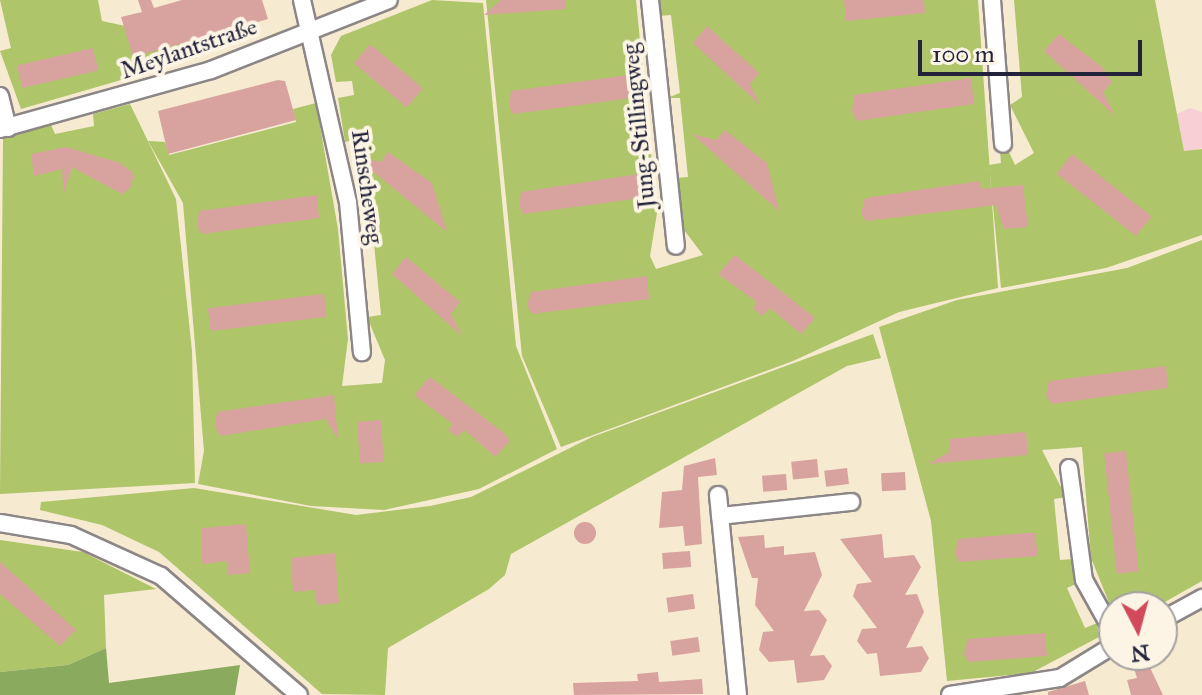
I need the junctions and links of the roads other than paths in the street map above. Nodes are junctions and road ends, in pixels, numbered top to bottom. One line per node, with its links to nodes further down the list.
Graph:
1 (302, 0): 5 (street, Rinscheweg)
2 (389, 0): 5 (street, Meylantstraße)
3 (650, 0): 9 (street, Jung-Stillingweg)
4 (992, 0): 8 (street)
5 (312, 31): 7 (street, Meylantstraße); 10 (street, Rinscheweg)
6 (0, 96): 7 (street)
7 (4, 129)
8 (1003, 144)
9 (676, 246)
10 (362, 352)
11 (1069, 468): 17 (street)
12 (718, 495): 14 (street)
13 (851, 502): 14 (street)
14 (720, 516): 21 (street)
15 (5, 523): 20 (street)
16 (1202, 598): 18 (street)
17 (1098, 605)
18 (1178, 611)
19 (1098, 655): 22 (street)
20 (299, 695)
21 (738, 695)
22 (950, 695)

